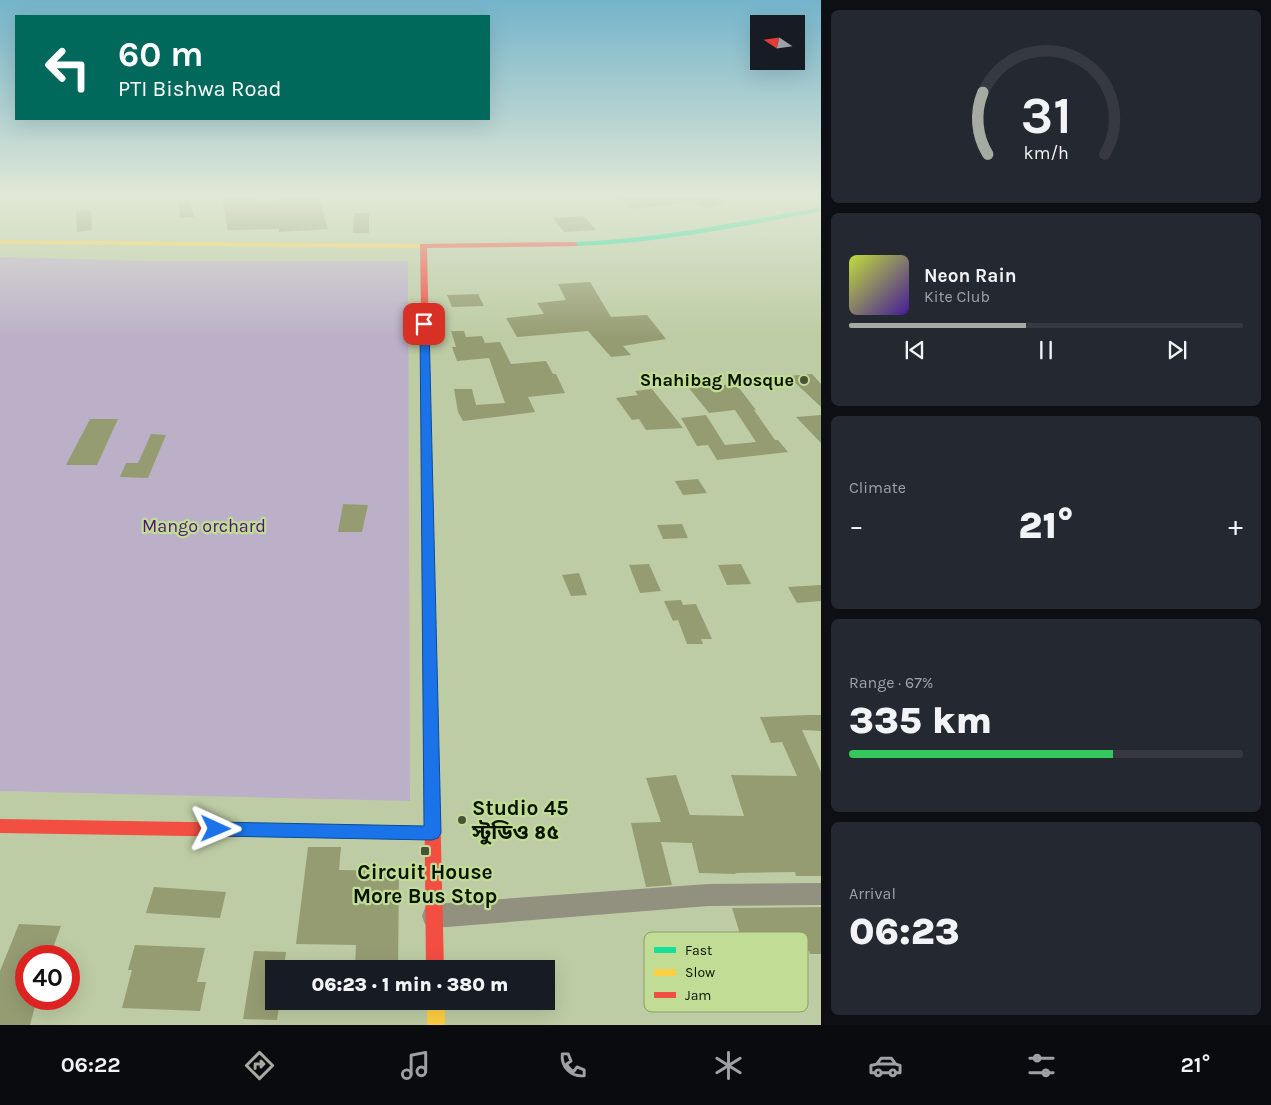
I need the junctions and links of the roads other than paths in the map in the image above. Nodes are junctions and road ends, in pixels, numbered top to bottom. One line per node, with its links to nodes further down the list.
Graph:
1 (0, 242): 3 (main road)
2 (632, 242): 3 (main road)
3 (423, 246): 5 (main road)
4 (0, 826): 5 (main road)
5 (432, 833): 7 (main road)
6 (821, 894): 7 (street)
7 (434, 916): 8 (main road)
8 (435, 960)
9 (436, 1010): 10 (main road)
10 (436, 1025)

